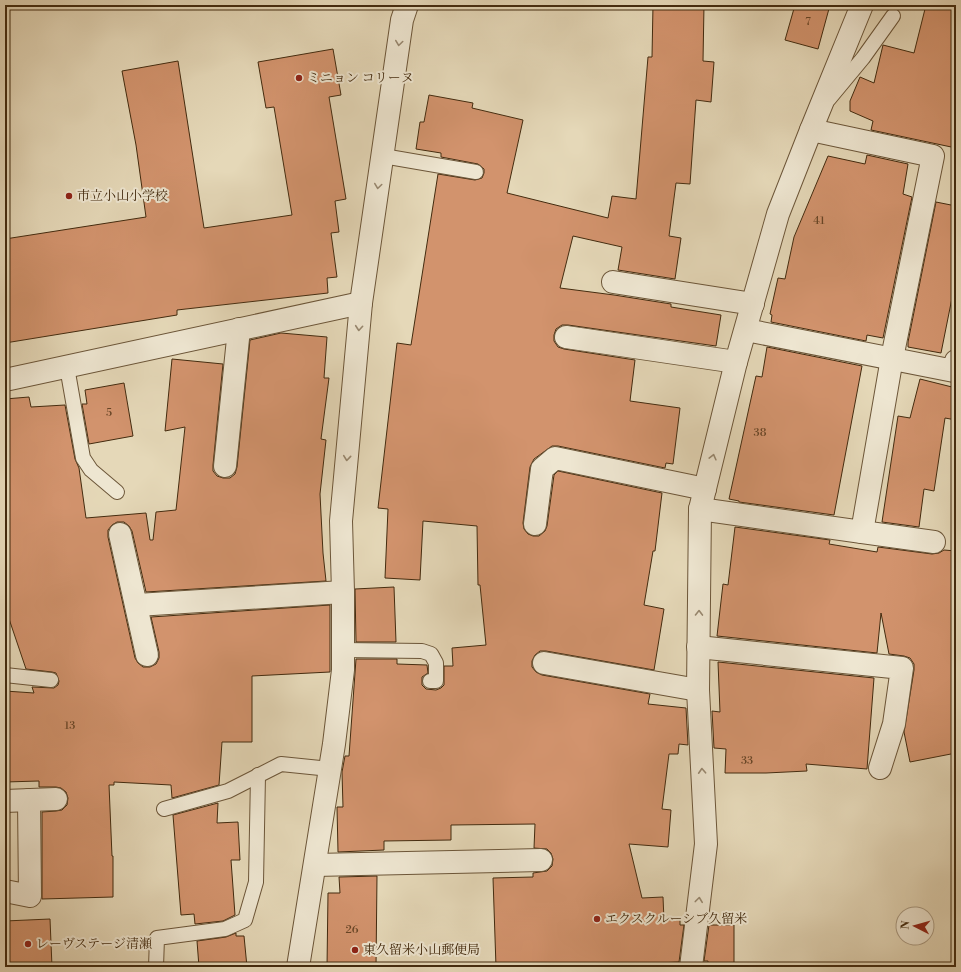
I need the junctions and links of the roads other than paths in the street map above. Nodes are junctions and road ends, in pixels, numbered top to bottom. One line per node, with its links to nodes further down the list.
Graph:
1 (407, 5): 5 (street, one-way to 5)
2 (862, 5): 4 (street)
3 (893, 16): 4 (lane)
4 (814, 121): 9 (street); 13 (street)
5 (383, 156): 6 (lane); 8 (street, one-way to 8)
6 (476, 172)
7 (613, 282): 9 (street)
8 (362, 303): 10 (street); 25 (street, one-way to 25)
9 (753, 304): 11 (street)
10 (239, 329): 15 (street); 18 (street)
11 (746, 330): 13 (street); 14 (street)
12 (566, 337): 14 (street)
13 (892, 358): 16 (street); 22 (street)
14 (736, 362): 20 (street, one-way to 14)
15 (67, 367): 17 (street); 19 (lane)
16 (955, 368)
17 (5, 380)
18 (225, 466)
19 (117, 492)
20 (702, 499): 21 (street); 22 (street); 27 (street, one-way to 20)
21 (535, 524)
22 (862, 532): 24 (street)
23 (120, 534): 26 (street)
24 (934, 542)
25 (343, 592): 26 (street); 28 (street)
26 (137, 605): 29 (street)
27 (698, 647): 34 (street); 35 (street)
28 (343, 650): 33 (lane); 36 (street)
29 (147, 655)
30 (544, 662): 34 (street)
31 (5, 675): 32 (lane)
32 (51, 680)
33 (430, 681)
34 (698, 690): 47 (street, one-way to 34)
35 (880, 768)
36 (330, 769): 37 (lane); 43 (street)
37 (258, 775): 41 (lane); 45 (lane)
38 (56, 799): 39 (street)
39 (29, 800): 40 (street); 44 (street)
40 (5, 801)
41 (164, 809)
42 (541, 860): 43 (street)
43 (315, 865): 46 (street)
44 (5, 891)
45 (156, 967)
46 (298, 967)
47 (691, 967)

